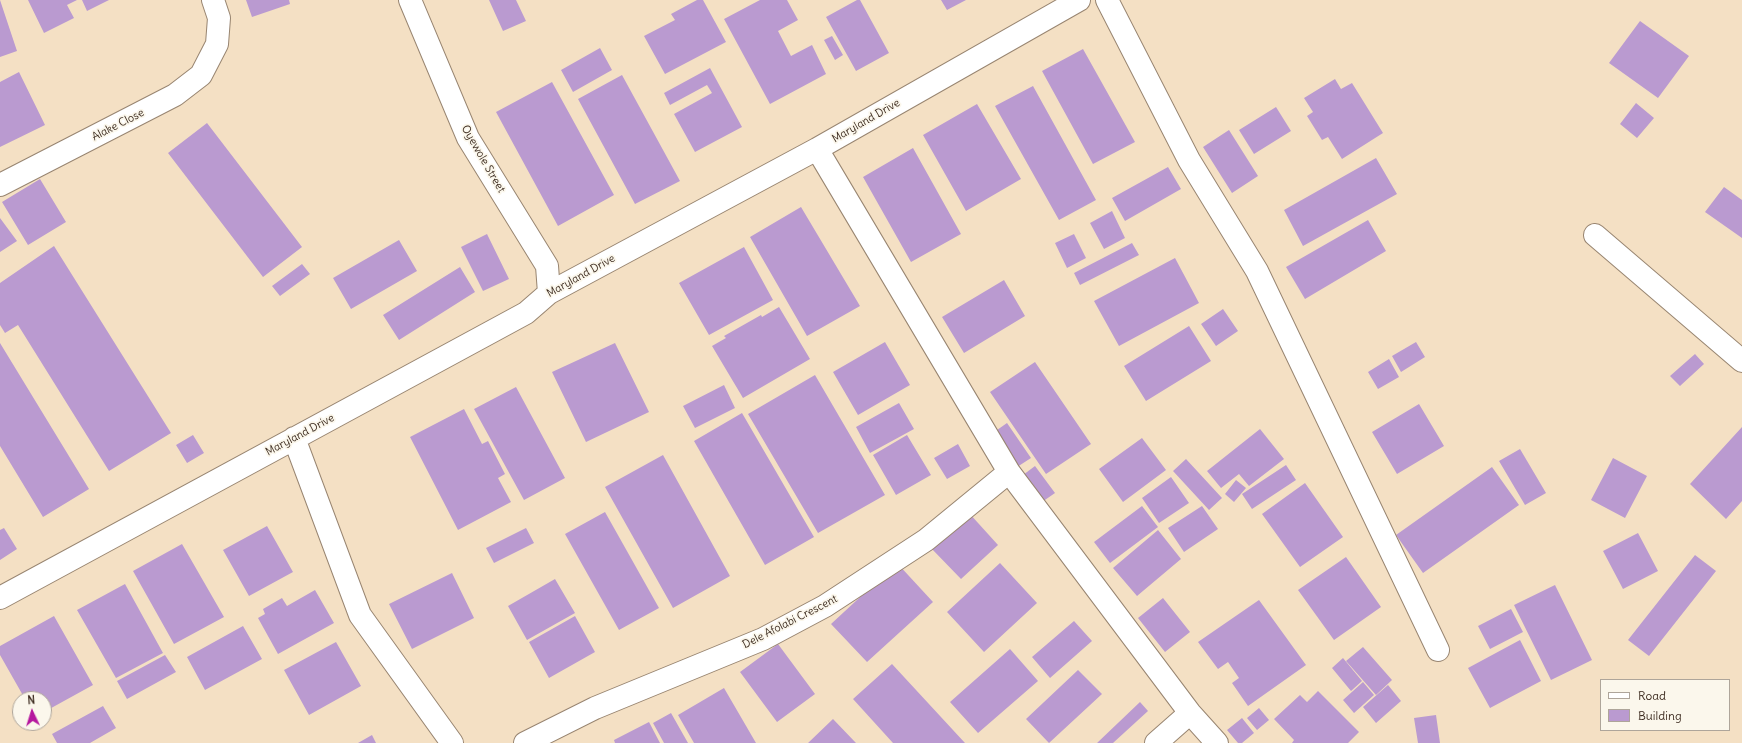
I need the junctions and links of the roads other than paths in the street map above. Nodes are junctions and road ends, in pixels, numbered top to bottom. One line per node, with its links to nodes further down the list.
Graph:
1 (213, 0): 6 (street, Alake Close)
2 (410, 0): 8 (street, Oyewole Street)
3 (1079, 0): 5 (street, Maryland Drive)
4 (1107, 0): 13 (street)
5 (817, 149): 8 (street, Maryland Drive); 11 (street)
6 (0, 185)
7 (1595, 235): 9 (street)
8 (549, 293): 10 (street, Maryland Drive)
9 (1742, 361)
10 (294, 438): 12 (street, Maryland Drive); 15 (street)
11 (1010, 472): 14 (street); 16 (street, Dele Afolabi Crescent)
12 (0, 598)
13 (1438, 650)
14 (1190, 713): 17 (street); 18 (street)
15 (452, 743)
16 (525, 743)
17 (1156, 743)
18 (1217, 743)

